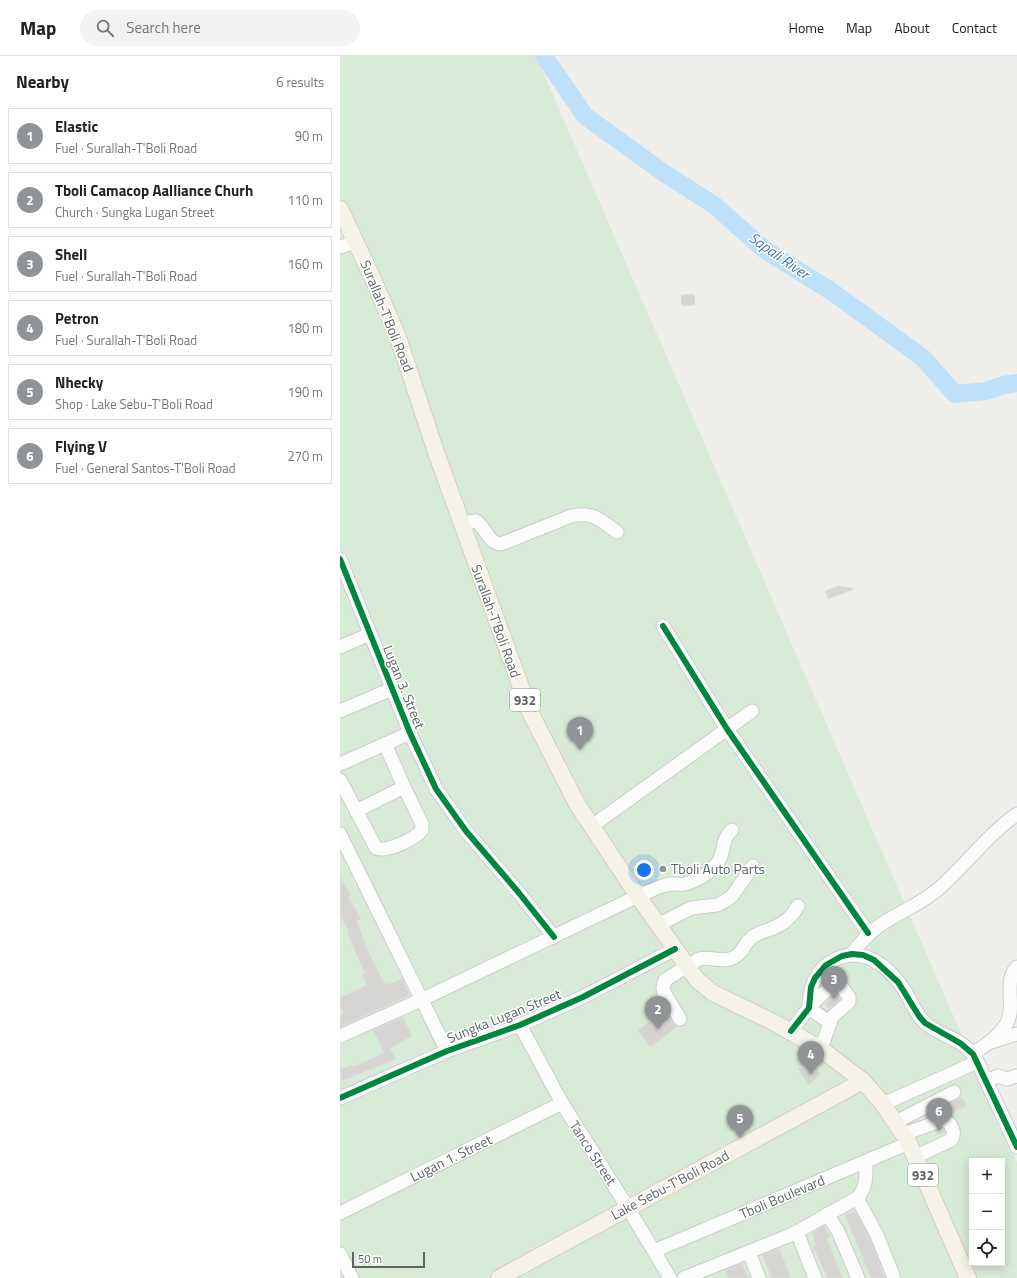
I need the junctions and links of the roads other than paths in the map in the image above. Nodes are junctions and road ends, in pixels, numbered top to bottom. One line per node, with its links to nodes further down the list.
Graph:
1 (340, 209): 2 (main road, Surallah-T'Boli Road / 932)
2 (356, 242): 3 (street); 4 (main road, Surallah-T'Boli Road / 932)
3 (340, 247)
4 (462, 523): 5 (street); 21 (main road, Surallah-T'Boli Road / 932)
5 (617, 532)
6 (340, 559): 8 (street, Lugan 3. Street)
7 (662, 626): 13 (street)
8 (370, 634): 9 (street); 10 (street, Lugan 3. Street)
9 (340, 647)
10 (392, 689): 11 (street); 14 (street, Lugan 3. Street)
11 (340, 711)
12 (752, 712): 13 (street)
13 (727, 728): 21 (street); 28 (street)
14 (410, 733): 15 (street); 29 (street, Lugan 3. Street)
15 (384, 744): 16 (street); 18 (street)
16 (340, 764)
17 (340, 780): 19 (street)
18 (404, 787): 19 (street); 19 (street)
19 (356, 811)
20 (1017, 814): 28 (street)
21 (592, 826): 25 (main road, Surallah-T'Boli Road / 932)
22 (732, 830): 25 (street)
23 (340, 834): 34 (street)
24 (753, 866): 27 (street)
25 (638, 896): 27 (main road, Surallah-T'Boli Road / 932); 29 (street)
26 (798, 906): 32 (street)
27 (658, 925): 30 (main road, Surallah-T'Boli Road / 932)
28 (868, 933): 31 (street)
29 (554, 936): 34 (street)
30 (675, 949): 32 (main road, Surallah-T'Boli Road / 932); 39 (street, Sungka Lugan Street)
31 (852, 954): 36 (street); 46 (street)
32 (687, 966): 37 (street); 40 (main road, Surallah-T'Boli Road / 932)
33 (1017, 966): 35 (street)
34 (423, 1000): 42 (street); 45 (street)
35 (1014, 1004): 43 (street)
36 (809, 1008): 38 (street); 38 (street); 40 (street)
37 (680, 1019)
38 (830, 1022): 44 (street)
39 (520, 1025): 45 (street, Sungka Lugan Street); 52 (street, Tanco Street)
40 (791, 1031): 44 (main road, Surallah-T'Boli Road / 932)
41 (1017, 1034): 43 (street)
42 (340, 1036)
43 (991, 1042): 46 (street)
44 (821, 1049): 48 (main road, Surallah-T'Boli Road / 932)
45 (447, 1051): 51 (street, Sungka Lugan Street)
46 (975, 1058): 49 (street); 53 (street)
47 (1017, 1076): 49 (street)
48 (863, 1081): 53 (main road, 932); 58 (main road, Lake Sebu-T'Boli Road)
49 (986, 1081): 55 (street)
50 (954, 1092): 54 (street, Tboli Boulevard)
51 (340, 1098)
52 (562, 1103): 58 (street, Tanco Street); 59 (street, Lugan 1. Street)
53 (883, 1104): 54 (main road, 932)
54 (906, 1139): 56 (street, Tboli Boulevard); 75 (main road, 932)
55 (1017, 1146)
56 (866, 1162): 57 (street); 63 (street, Tboli Boulevard)
57 (852, 1201): 60 (street); 61 (street); 74 (street)
58 (628, 1208): 63 (street, Tanco Street); 68 (main road, Lake Sebu-T'Boli Road)
59 (340, 1213)
60 (827, 1214): 61 (street); 62 (street)
61 (838, 1231): 73 (street)
62 (796, 1232): 64 (street); 72 (street)
63 (654, 1251): 69 (street, Tanco Street)
64 (749, 1252): 66 (street); 71 (street)
65 (340, 1254): 67 (street)
66 (715, 1272): 70 (street)
67 (352, 1278)
68 (499, 1278)
69 (670, 1278)
70 (684, 1278)
71 (759, 1278)
72 (815, 1278)
73 (858, 1278)
74 (894, 1278)
75 (968, 1278)

